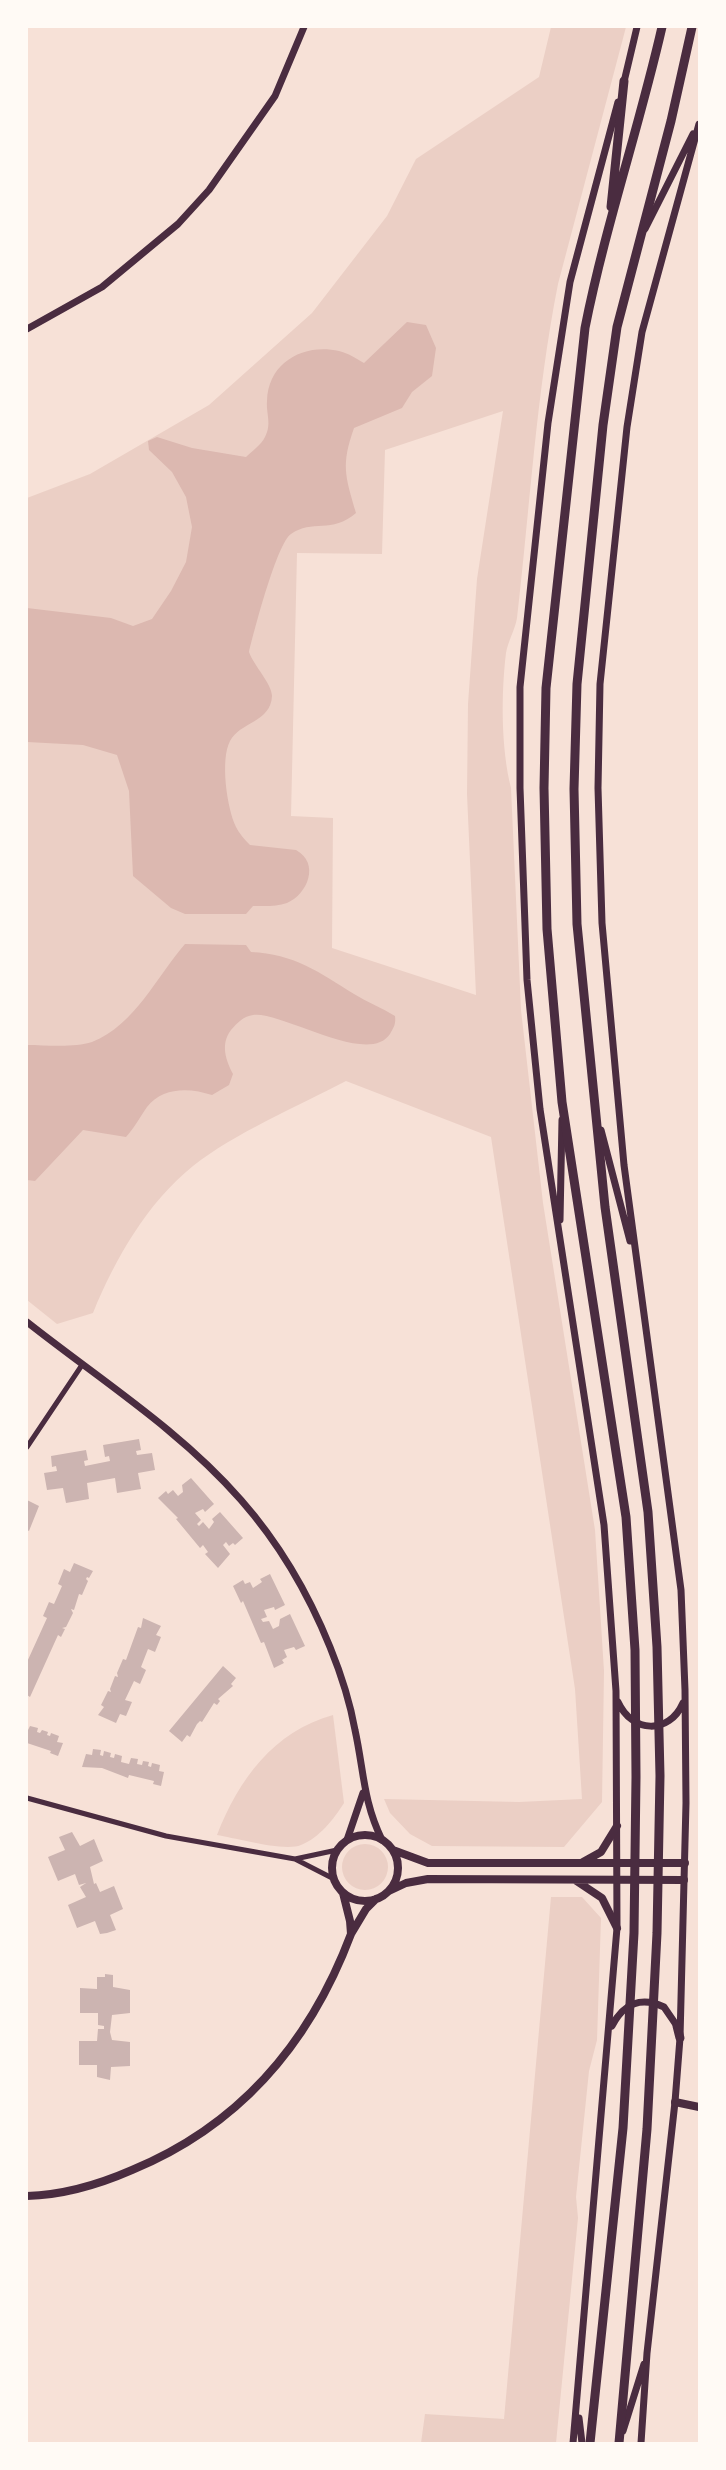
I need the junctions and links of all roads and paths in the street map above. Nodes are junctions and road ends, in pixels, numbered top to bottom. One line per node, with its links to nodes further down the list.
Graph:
1 (304, 27): 9 (street)
2 (637, 27): 5 (street)
3 (662, 27): 7 (highway)
4 (692, 27): 8 (highway)
5 (624, 81): 7 (highway); 12 (street)
6 (699, 123): 8 (street); 13 (street)
7 (609, 232): 11 (highway)
8 (642, 237): 10 (highway)
9 (27, 329)
10 (593, 1099): 13 (street); 50 (highway)
11 (562, 1102): 12 (street); 49 (highway)
12 (560, 1242): 18 (street)
13 (637, 1267): 17 (street)
14 (27, 1322): 15 (street)
15 (82, 1365): 16 (street); 19 (street)
16 (27, 1447)
17 (685, 1690): 18 (street); 29 (street)
18 (616, 1691): 21 (street)
19 (364, 1791): 22 (street); 23 (street)
20 (27, 1798): 26 (street)
21 (618, 1826): 27 (main road); 28 (street)
22 (347, 1840): 23 (main road); 24 (main road)
23 (382, 1840): 25 (main road)
24 (337, 1850): 26 (street); 30 (main road)
25 (393, 1850): 27 (main road); 35 (main road)
26 (295, 1859): 30 (street)
27 (582, 1863): 28 (main road)
28 (618, 1863): 29 (main road); 32 (street)
29 (685, 1863): 33 (street)
30 (334, 1879): 34 (main road)
31 (574, 1879): 32 (main road); 35 (main road); 37 (main road)
32 (618, 1879): 33 (main road); 37 (street)
33 (684, 1880): 41 (street)
34 (342, 1891): 36 (main road); 38 (main road)
35 (388, 1891): 36 (main road)
36 (376, 1899): 38 (main road)
37 (617, 1928): 40 (street)
38 (351, 1934): 44 (main road)
39 (676, 2026): 40 (street); 41 (highway)
40 (609, 2030): 46 (street)
41 (680, 2038): 42 (street)
42 (675, 2102): 43 (main road); 45 (street)
43 (699, 2107)
44 (27, 2196)
45 (647, 2353): 50 (street); 51 (street)
46 (578, 2403): 47 (street); 48 (street)
47 (573, 2443)
48 (582, 2443)
49 (590, 2443)
50 (619, 2443)
51 (641, 2443)

